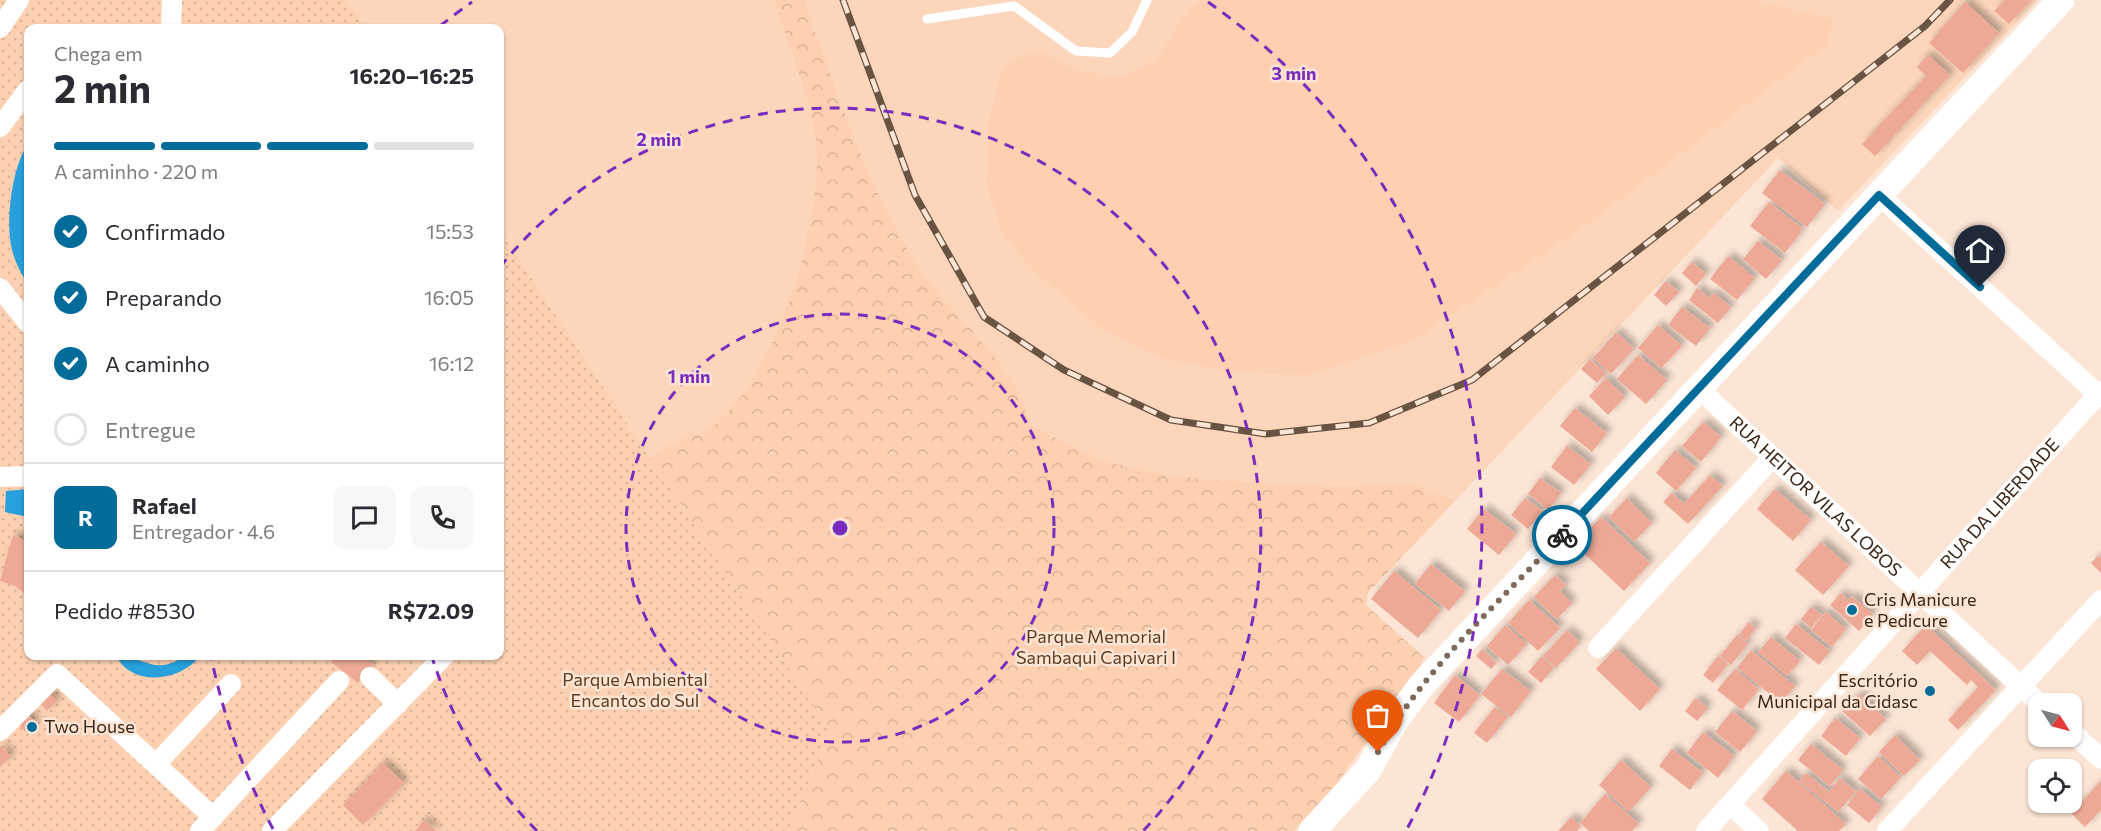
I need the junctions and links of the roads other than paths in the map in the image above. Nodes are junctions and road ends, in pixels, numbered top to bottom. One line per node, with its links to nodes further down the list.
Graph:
1 (19, 0): 7 (street)
2 (172, 0): 6 (street)
3 (1147, 0): 5 (lane)
4 (2061, 0): 10 (street)
5 (927, 19)
6 (171, 24)
7 (0, 28)
8 (24, 95): 9 (street)
9 (0, 127)
10 (1879, 195): 13 (street); 14 (street)
11 (0, 288): 12 (street)
12 (24, 317)
13 (1698, 388): 15 (street, RUA HEITOR VILAS LOBOS); 35 (street)
14 (2100, 394): 18 (street, RUA DA LIBERDADE)
15 (1773, 457): 18 (street, RUA HEITOR VILAS LOBOS); 20 (street)
16 (24, 476): 17 (street)
17 (0, 477)
18 (1920, 593): 25 (street, RUA HEITOR VILAS LOBOS); 32 (street, RUA DA LIBERDADE)
19 (2101, 600): 25 (street)
20 (1598, 648)
21 (440, 660): 27 (street)
22 (370, 676): 27 (street)
23 (339, 681): 33 (street)
24 (231, 684): 31 (street)
25 (2021, 686): 26 (street, RUA HEITOR VILAS LOBOS); 38 (street)
26 (2028, 693)
27 (398, 704): 34 (street)
28 (0, 731): 31 (street)
29 (2082, 741): 30 (street)
30 (2101, 759)
31 (156, 764): 33 (street)
32 (1730, 804): 36 (street, RUA DA LIBERDADE); 37 (street)
33 (206, 824)
34 (272, 831)
35 (1312, 831)
36 (1706, 831)
37 (1759, 831)
38 (1887, 831)

